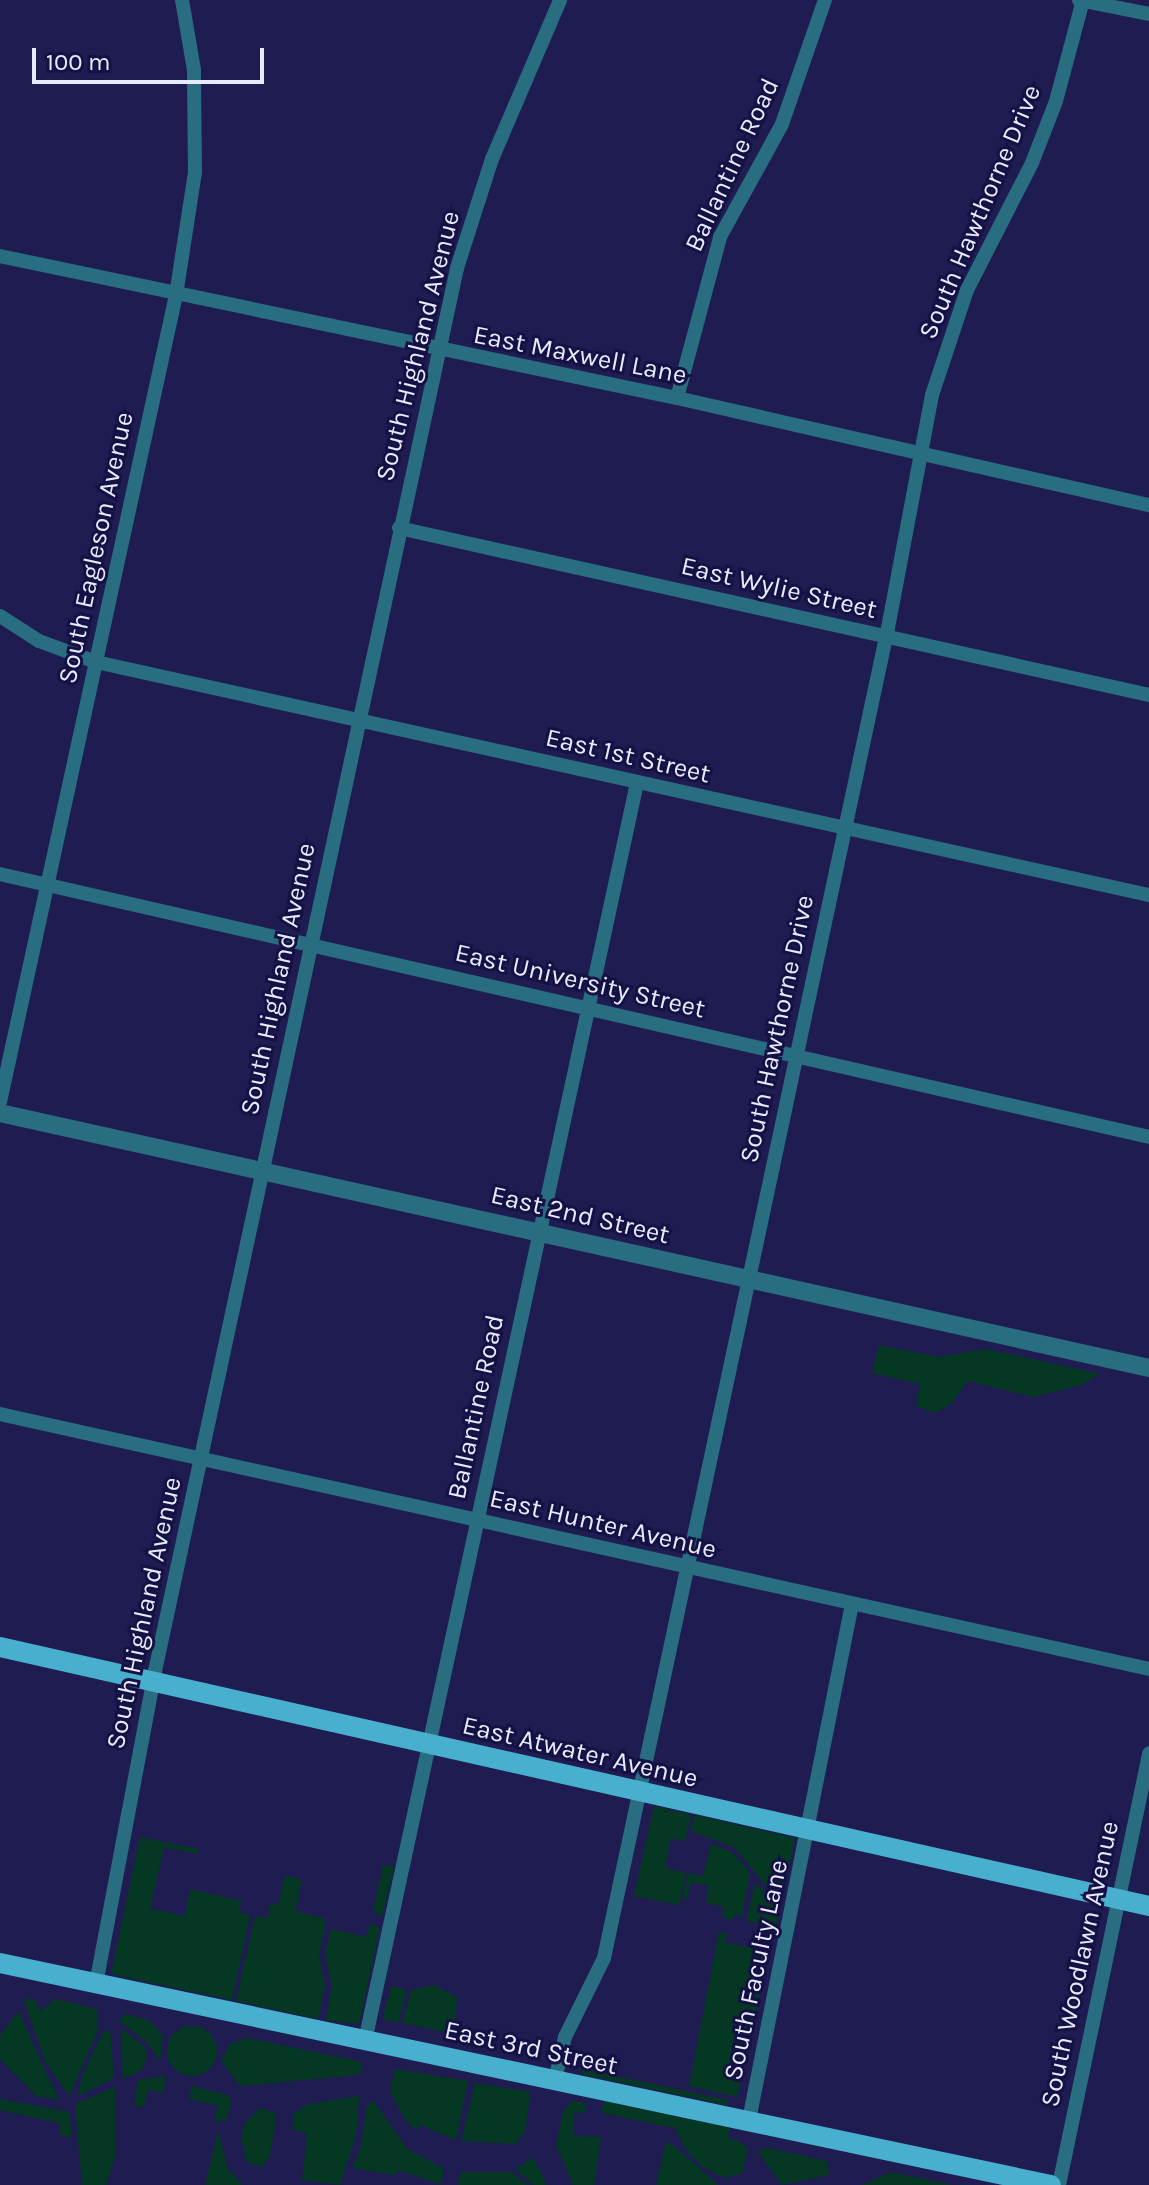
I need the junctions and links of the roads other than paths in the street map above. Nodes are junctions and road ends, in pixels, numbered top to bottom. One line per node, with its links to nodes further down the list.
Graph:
1 (182, 0): 7 (street, South Eagleson Avenue)
2 (560, 0): 8 (street, South Highland Avenue)
3 (825, 0): 9 (street, Ballantine Road)
4 (1082, 0): 5 (street); 10 (street, South Hawthorne Drive)
5 (1149, 14)
6 (0, 256): 7 (street, East Maxwell Lane)
7 (176, 295): 8 (street, East Maxwell Lane); 15 (street, South Eagleson Avenue)
8 (440, 352): 9 (street, East Maxwell Lane); 12 (street, South Highland Avenue)
9 (677, 398): 10 (street, East Maxwell Lane)
10 (923, 457): 11 (street, East Maxwell Lane); 14 (street, South Hawthorne Drive)
11 (1149, 505)
12 (399, 528): 14 (street, East Wylie Street); 17 (street, South Highland Avenue)
13 (0, 616): 15 (street, East 1st Street)
14 (886, 637): 16 (street, East Wylie Street); 19 (street, South Hawthorne Drive)
15 (96, 662): 17 (street, East 1st Street); 21 (street, South Eagleson Avenue)
16 (1149, 695)
17 (358, 719): 18 (street, East 1st Street); 23 (street, South Highland Avenue)
18 (637, 783): 19 (street, East 1st Street); 24 (street, Ballantine Road)
19 (843, 830): 22 (street, East 1st Street); 25 (street, South Hawthorne Drive)
20 (0, 874): 21 (street, East University Street)
21 (47, 885): 23 (street, East University Street); 26 (street, South Eagleson Avenue)
22 (1149, 895)
23 (310, 943): 24 (street, East University Street); 29 (street, South Highland Avenue)
24 (591, 1009): 25 (street, East University Street); 30 (street, Ballantine Road)
25 (796, 1055): 28 (street, East University Street); 31 (street, South Hawthorne Drive)
26 (0, 1102)
27 (0, 1113): 29 (street, East 2nd Street)
28 (1149, 1137)
29 (262, 1171): 30 (street, East 2nd Street); 34 (street, South Highland Avenue)
30 (539, 1233): 31 (street, East 2nd Street); 35 (street, Ballantine Road)
31 (749, 1279): 32 (street, East 2nd Street); 36 (street, South Hawthorne Drive)
32 (1149, 1368)
33 (0, 1414): 34 (street, East Hunter Avenue)
34 (201, 1460): 35 (street, East Hunter Avenue); 40 (street, South Highland Avenue)
35 (475, 1520): 36 (street, East Hunter Avenue); 41 (street, Ballantine Road)
36 (690, 1568): 37 (street, East Hunter Avenue); 43 (street, South Hawthorne Drive)
37 (852, 1604): 39 (street, East Hunter Avenue); 44 (street, South Faculty Lane)
38 (0, 1647): 40 (main road, East Atwater Avenue)
39 (1149, 1669)
40 (154, 1683): 41 (main road, East Atwater Avenue); 48 (street, South Highland Avenue)
41 (428, 1745): 43 (main road, East Atwater Avenue); 49 (street, Ballantine Road)
42 (1149, 1753): 45 (street, South Woodlawn Avenue)
43 (639, 1791): 44 (main road, East Atwater Avenue); 50 (street, South Hawthorne Drive)
44 (809, 1830): 45 (main road, East Atwater Avenue); 51 (street, South Faculty Lane)
45 (1118, 1899): 46 (main road, East Atwater Avenue); 53 (street, South Woodlawn Avenue)
46 (1149, 1906)
47 (0, 1963): 48 (main road, East 3rd Street)
48 (96, 1984): 49 (main road, East 3rd Street)
49 (365, 2041): 50 (main road, East 3rd Street)
50 (555, 2080): 51 (main road, East 3rd Street)
51 (749, 2120): 52 (main road, East 3rd Street)
52 (1051, 2185)
53 (1059, 2185)

